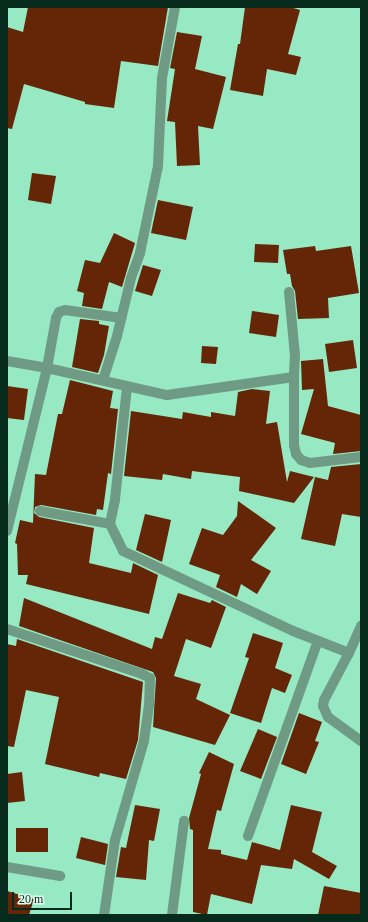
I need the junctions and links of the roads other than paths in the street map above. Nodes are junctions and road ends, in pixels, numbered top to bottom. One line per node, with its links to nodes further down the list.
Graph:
1 (175, 7): 3 (street)
2 (289, 292): 6 (street)
3 (121, 318): 5 (street); 7 (street)
4 (7, 361): 5 (street)
5 (47, 368): 7 (street); 12 (street)
6 (294, 377): 8 (street); 9 (street)
7 (103, 380): 8 (street)
8 (127, 387): 11 (street)
9 (361, 456)
10 (40, 511): 11 (street)
11 (110, 524): 15 (street)
12 (7, 531)
13 (361, 626): 16 (street)
14 (7, 629): 22 (street)
15 (318, 641): 16 (street); 19 (street)
16 (350, 653): 17 (street)
17 (361, 741)
18 (184, 821): 23 (street)
19 (248, 836)
20 (7, 867): 21 (street)
21 (60, 876)
22 (104, 915)
23 (172, 915)

